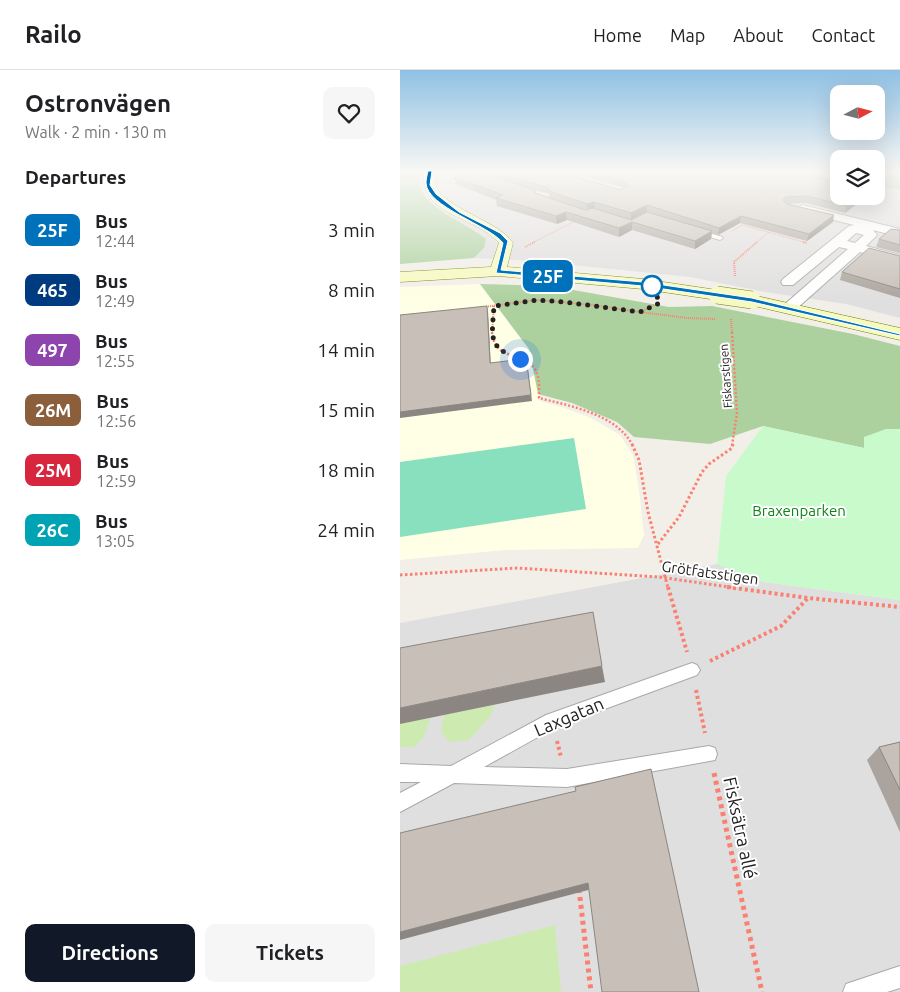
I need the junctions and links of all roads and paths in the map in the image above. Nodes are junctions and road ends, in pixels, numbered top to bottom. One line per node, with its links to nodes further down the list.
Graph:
1 (460, 214): 11 (street)
2 (779, 214): 6 (path)
3 (826, 214): 7 (street)
4 (579, 219): 11 (path)
5 (684, 228): 8 (lane)
6 (769, 232): 8 (path); 9 (path); 16 (path)
7 (900, 233)
8 (720, 238)
9 (832, 246): 10 (street); 10 (street); 15 (street)
10 (856, 247): 12 (street); 19 (street)
11 (504, 252): 13 (street)
12 (900, 259)
13 (498, 271): 14 (street); 19 (street, bridge)
14 (400, 277)
15 (788, 282)
16 (736, 284)
17 (660, 303): 21 (path)
18 (494, 306): 20 (path); 21 (path); 25 (path, Fisksätra allé)
19 (790, 307): 24 (street)
20 (475, 308)
21 (640, 312): 23 (path)
22 (732, 315): 23 (path, Fiskarstigen)
23 (731, 320): 25 (path, Fiskarstigen)
24 (900, 334)
25 (658, 544): 27 (path, Fisksätra allé)
26 (400, 575): 27 (path, Grötfatsstigen)
27 (667, 578): 28 (path, Grötfatsstigen); 30 (path, Fisksätra allé)
28 (808, 598): 29 (path, Grötfatsstigen); 30 (path)
29 (900, 607)
30 (692, 670): 31 (lane, Laxgatan); 32 (path, Fisksätra allé)
31 (552, 721): 34 (lane, Laxgatan); 35 (path)
32 (710, 754): 35 (lane, Laxgatan); 40 (path, Fisksätra allé)
33 (400, 773): 34 (lane, Laxgatan)
34 (452, 775): 35 (lane, Laxgatan); 36 (lane, Laxgatan)
35 (567, 778)
36 (400, 803)
37 (579, 885): 39 (path)
38 (900, 977): 41 (lane)
39 (591, 992)
40 (762, 992)
41 (854, 992)

